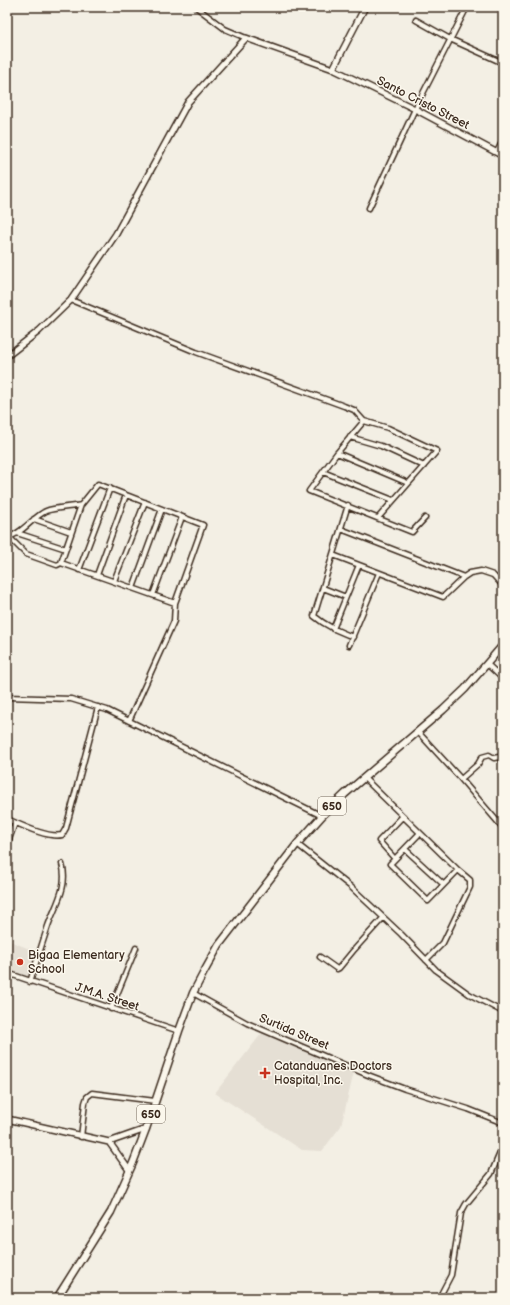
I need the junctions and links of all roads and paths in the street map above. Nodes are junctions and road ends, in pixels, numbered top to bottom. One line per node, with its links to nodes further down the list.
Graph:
1 (196, 7): 5 (street)
2 (365, 7): 8 (street)
3 (467, 7): 6 (street)
4 (416, 20): 6 (street)
5 (246, 38): 8 (street, Santo Cristo Street); 14 (street)
6 (450, 39): 7 (street); 9 (street)
7 (503, 63)
8 (333, 69): 9 (street, Santo Cristo Street)
9 (415, 109): 11 (street, Santo Cristo Street); 13 (street)
10 (503, 140): 11 (street)
11 (496, 152): 12 (street, Santo Cristo Street)
12 (503, 156)
13 (369, 208)
14 (71, 300): 15 (street); 16 (street)
15 (7, 356)
16 (364, 421): 17 (street); 19 (street)
17 (350, 437): 18 (street); 19 (street)
18 (337, 453): 20 (street); 21 (street)
19 (424, 466): 21 (street)
20 (323, 472): 24 (street); 27 (street)
21 (408, 483): 24 (street)
22 (110, 488): 23 (street); 26 (street); 41 (street)
23 (126, 495): 25 (street); 43 (street)
24 (393, 500): 30 (street)
25 (145, 502): 28 (street); 45 (street)
26 (81, 505): 32 (street); 34 (street)
27 (348, 505): 30 (street); 33 (street)
28 (162, 509): 29 (street); 47 (street)
29 (182, 517): 49 (street); 51 (street)
30 (378, 518): 31 (street)
31 (425, 518)
32 (34, 519): 34 (street); 35 (street)
33 (341, 530): 38 (street); 44 (street)
34 (71, 532): 37 (street)
35 (17, 533): 36 (street); 37 (street)
36 (8, 538): 39 (street)
37 (66, 549): 39 (street)
38 (333, 555): 40 (street); 48 (street)
39 (61, 563): 41 (street)
40 (359, 565): 42 (street); 50 (street)
41 (79, 570): 43 (street)
42 (379, 572): 44 (street); 53 (street)
43 (97, 575): 45 (street)
44 (464, 577): 46 (street)
45 (114, 581): 47 (street)
46 (503, 586)
47 (132, 588): 49 (street)
48 (323, 588): 50 (street); 52 (street)
49 (153, 595): 51 (street)
50 (346, 597): 52 (street)
51 (175, 603): 60 (street)
52 (333, 629): 53 (street)
53 (352, 637): 54 (street)
54 (349, 645)
55 (503, 646): 56 (main road, 650)
56 (487, 664): 57 (street); 61 (main road, 650)
57 (503, 679)
58 (7, 696): 59 (street)
59 (98, 707): 60 (street); 68 (street)
60 (129, 721): 65 (street)
61 (418, 732): 63 (main road, 650); 64 (street)
62 (503, 762): 64 (street)
63 (364, 778): 65 (main road, 650); 66 (street)
64 (461, 778): 69 (street)
65 (322, 816): 72 (main road, 650)
66 (403, 816): 70 (street); 74 (street)
67 (7, 819): 68 (street)
68 (15, 823): 71 (street)
69 (503, 828)
70 (420, 833): 73 (street); 76 (street)
71 (7, 844)
72 (296, 844): 78 (street); 84 (main road, 650)
73 (405, 849): 74 (street); 77 (street)
74 (396, 859): 77 (street)
75 (62, 864): 83 (street)
76 (458, 870): 77 (street); 81 (street)
77 (443, 884)
78 (384, 918): 80 (street); 81 (street)
79 (136, 948): 85 (street)
80 (320, 957)
81 (426, 960): 86 (street)
82 (7, 974): 83 (street, J.M.A. Street)
83 (30, 982): 85 (street, J.M.A. Street)
84 (193, 993): 87 (main road, 650); 90 (street, Surtida Street)
85 (111, 1009): 87 (street, J.M.A. Street)
86 (503, 1012)
87 (179, 1031): 88 (main road, 650)
88 (155, 1101): 91 (main road, 650); 92 (street)
89 (7, 1120): 92 (street)
90 (503, 1123)
91 (146, 1129): 93 (street); 95 (main road, 650)
92 (81, 1137): 93 (street)
93 (109, 1142): 95 (street)
94 (503, 1146): 97 (street)
95 (129, 1170): 96 (main road, 650)
96 (57, 1298)
97 (439, 1298)

